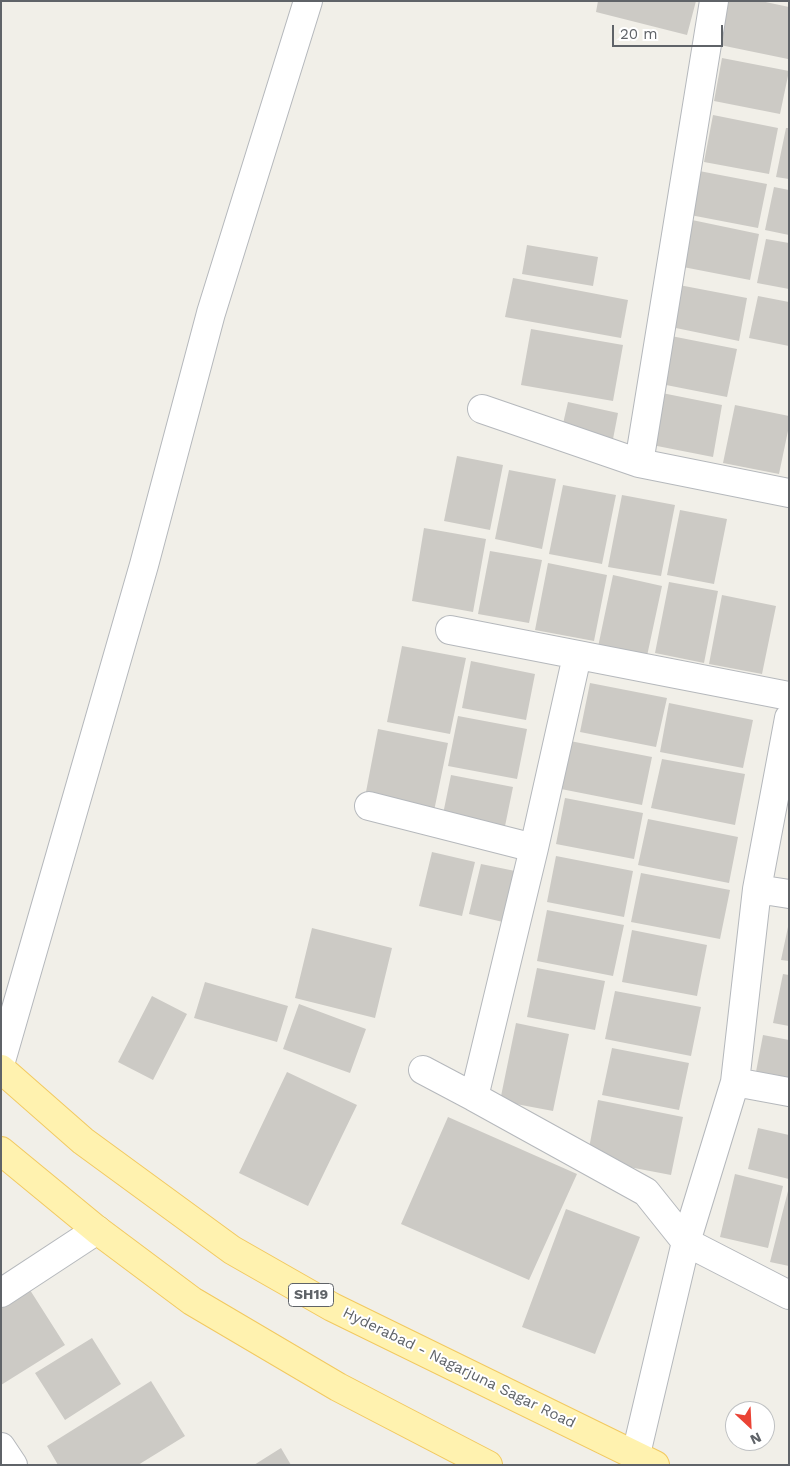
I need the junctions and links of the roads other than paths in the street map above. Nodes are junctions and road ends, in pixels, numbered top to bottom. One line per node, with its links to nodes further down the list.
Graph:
1 (308, 1): 14 (street)
2 (714, 1): 4 (street)
3 (482, 409): 4 (street)
4 (639, 463): 5 (street)
5 (789, 493)
6 (450, 630): 7 (street)
7 (577, 656): 8 (street); 11 (street)
8 (789, 696)
9 (789, 718): 12 (street)
10 (368, 806): 11 (street)
11 (534, 848): 19 (street)
12 (757, 889): 13 (street); 17 (street)
13 (789, 894)
14 (1, 1061)
15 (1, 1069): 26 (main road, Hyderabad - Nagarjuna Sagar Road / SH19)
16 (422, 1070): 19 (street)
17 (735, 1082): 18 (street); 22 (street)
18 (789, 1092)
19 (474, 1097): 22 (street)
20 (1, 1151): 21 (main road)
21 (97, 1230): 23 (street); 28 (main road)
22 (686, 1242): 24 (street); 26 (street)
23 (1, 1293)
24 (789, 1295)
25 (1, 1447): 27 (street)
26 (646, 1459)
27 (12, 1465)
28 (488, 1465)

